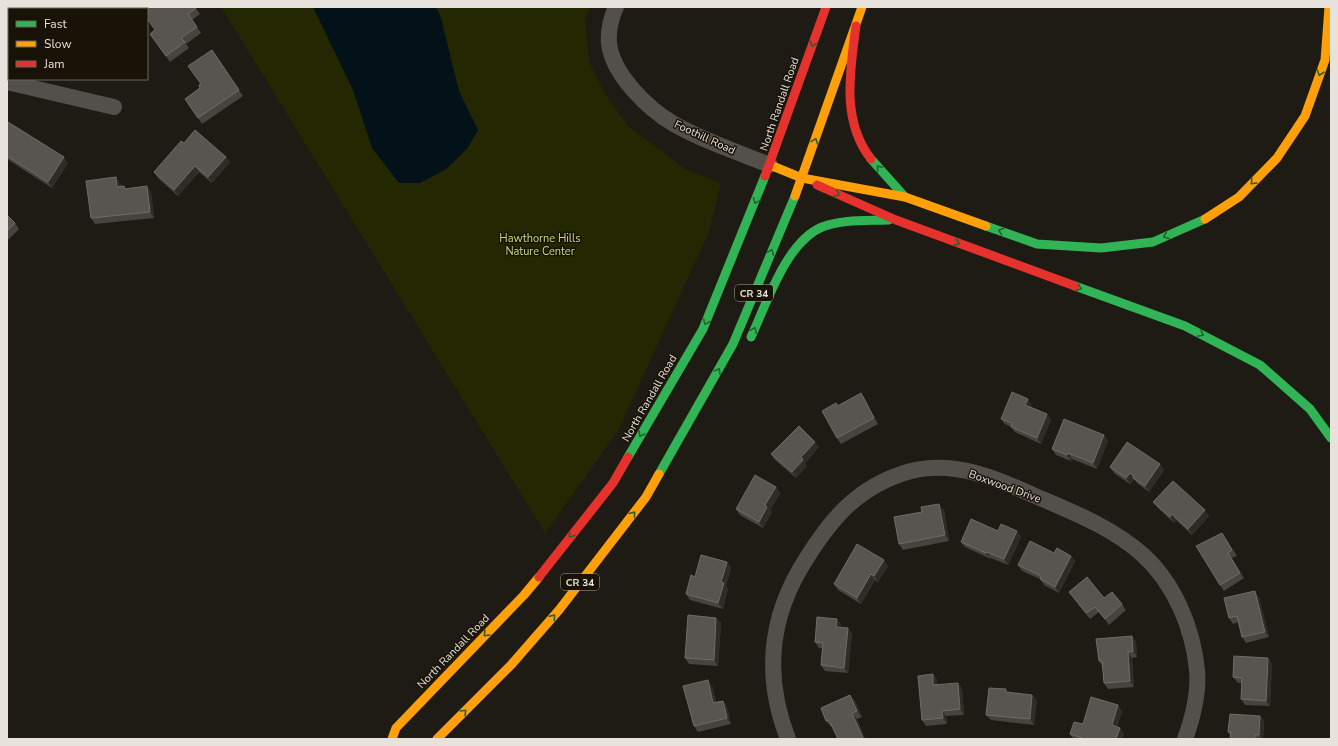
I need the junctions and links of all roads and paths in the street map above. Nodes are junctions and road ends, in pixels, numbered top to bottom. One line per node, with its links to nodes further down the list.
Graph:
1 (616, 7): 8 (street, Foothill Road)
2 (826, 7): 8 (main road, North Randall Road / CR 34, one-way to 8)
3 (862, 7): 5 (main road, CR 34)
4 (1329, 7): 10 (main road, one-way to 10)
5 (856, 26): 9 (main road, CR 34, one-way to 5); 10 (main road, one-way to 5)
6 (7, 82): 7 (street)
7 (114, 107)
8 (770, 165): 9 (main road, Foothill Road); 16 (main road, North Randall Road / CR 34, one-way to 16)
9 (802, 178): 10 (main road); 11 (main road, one-way to 11); 14 (main road, CR 34, one-way to 9)
10 (905, 197)
11 (896, 220): 12 (main road, one-way to 11); 15 (main road, one-way to 15)
12 (747, 345)
13 (726, 377): 14 (main road)
14 (698, 405): 17 (main road, CR 34, one-way to 14)
15 (1331, 438)
16 (392, 739)
17 (437, 739)
18 (788, 739): 19 (street, Boxwood Drive)
19 (1185, 739)

